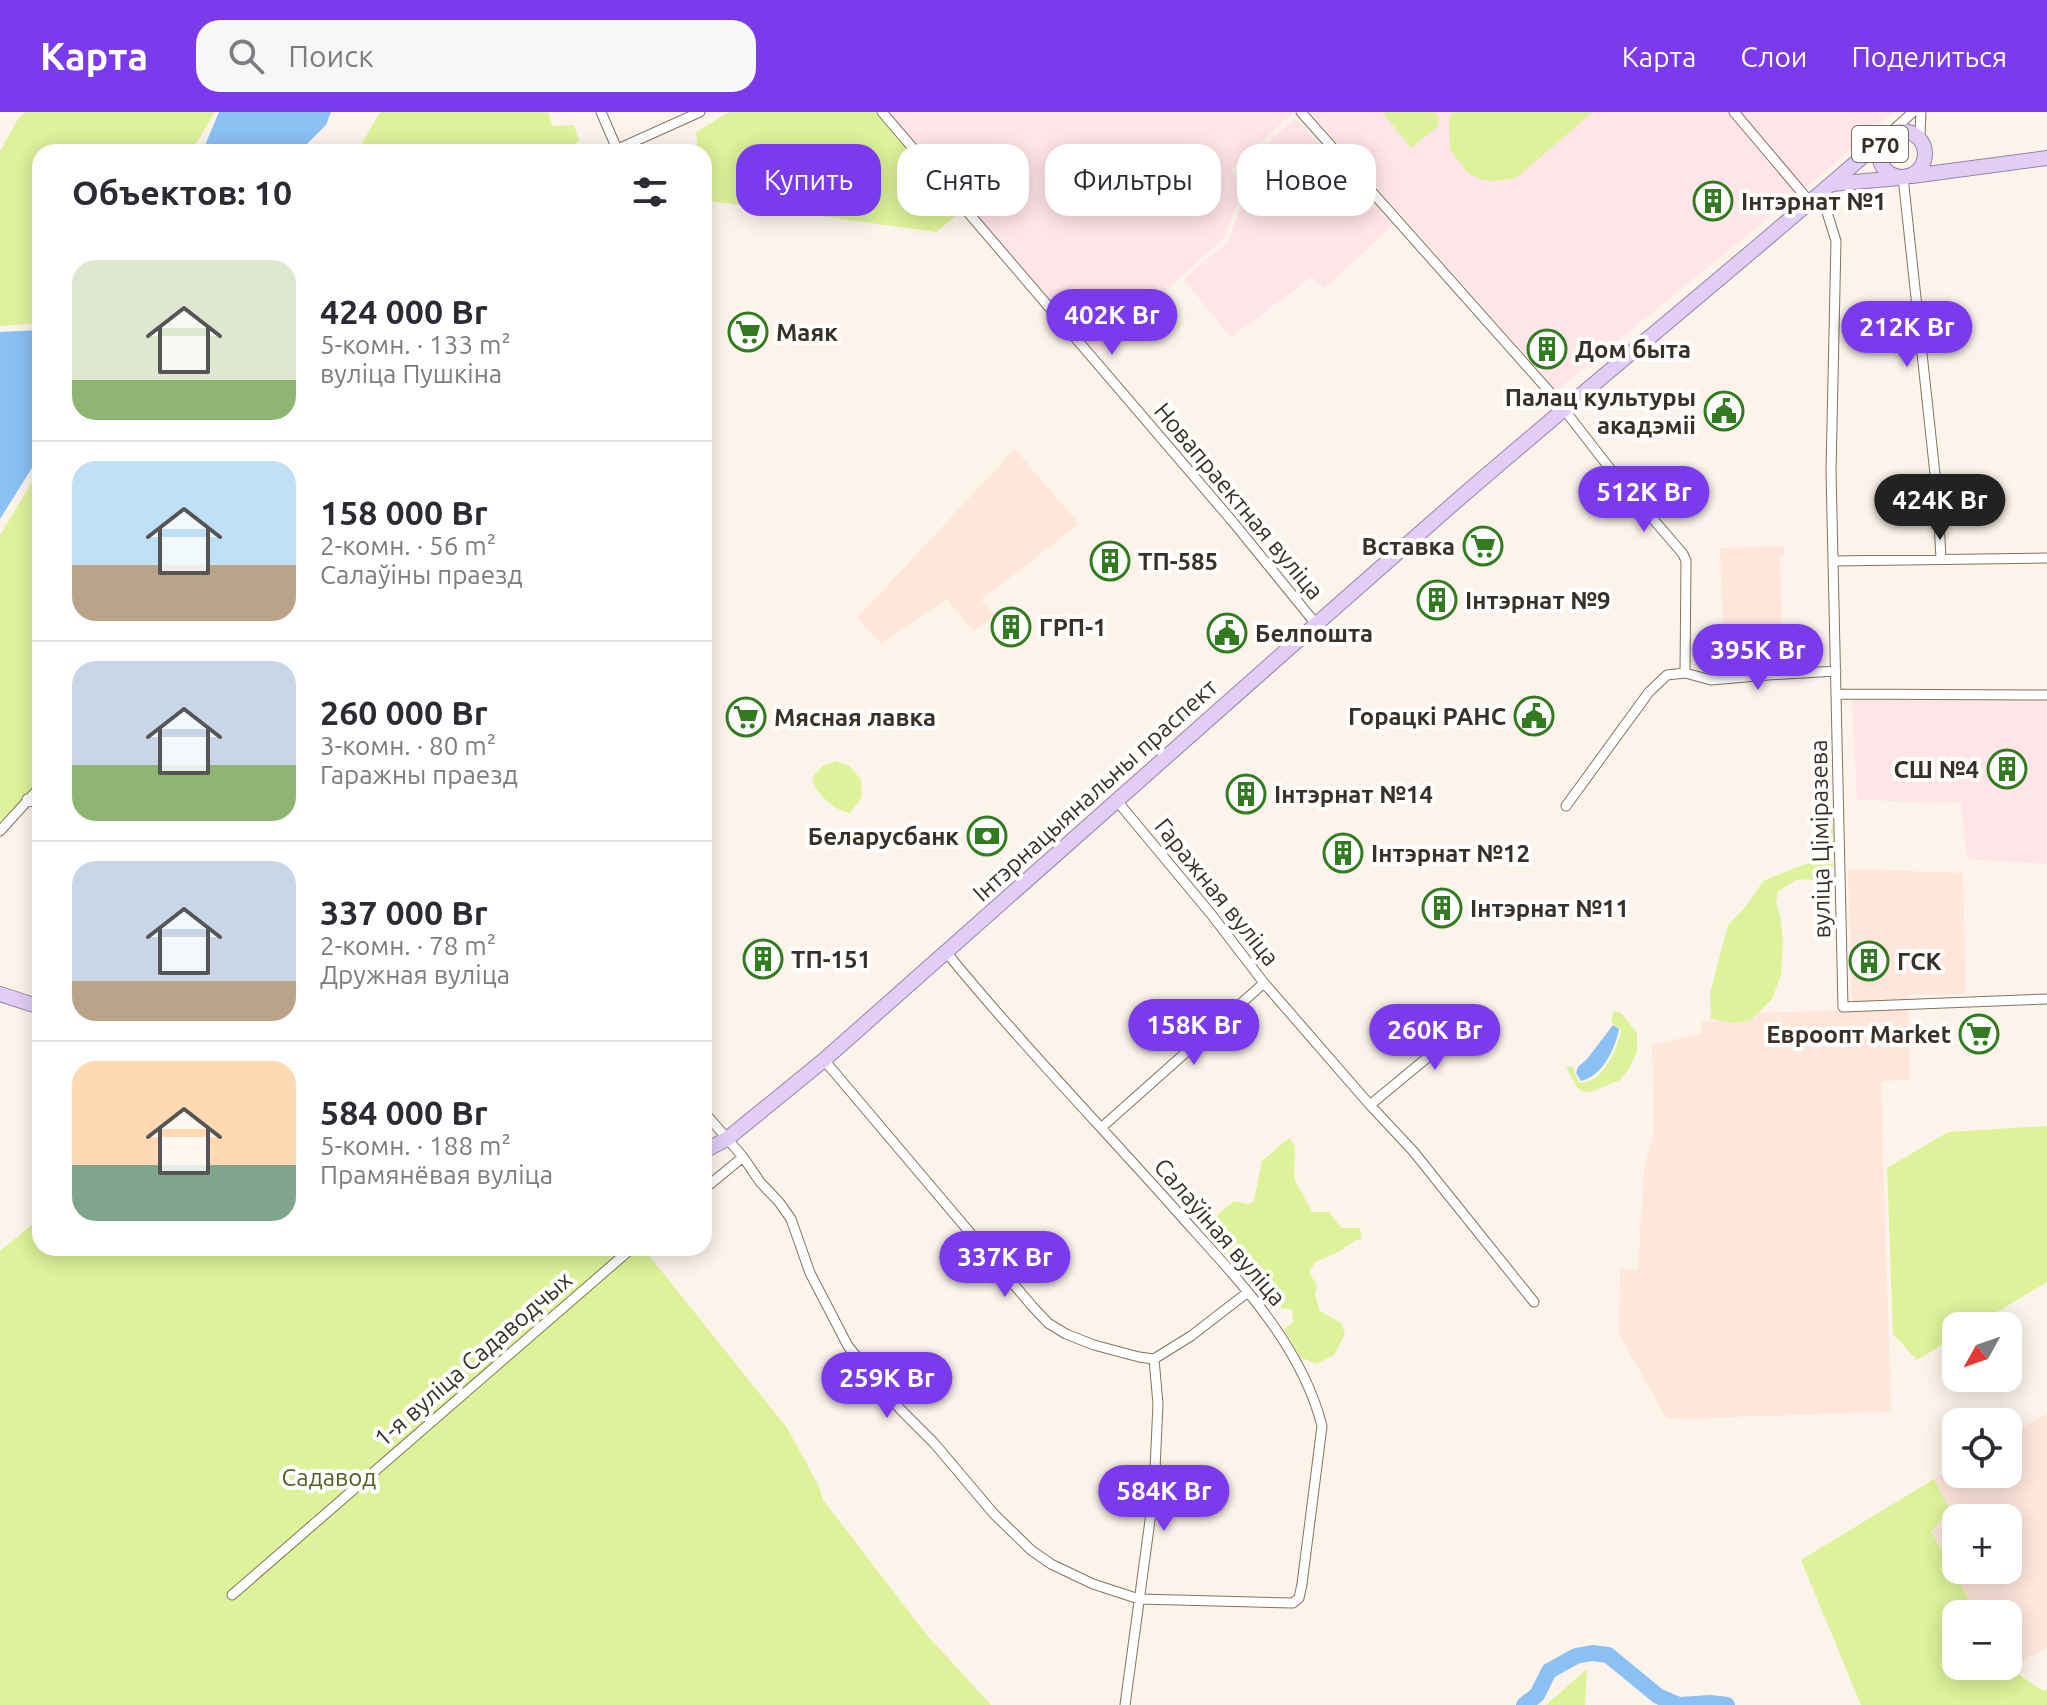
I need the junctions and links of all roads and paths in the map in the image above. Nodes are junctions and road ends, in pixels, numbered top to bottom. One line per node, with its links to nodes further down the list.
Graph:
1 (601, 112): 9 (street)
2 (700, 112): 10 (street)
3 (882, 112): 20 (street, Новапраектная вуліца)
4 (1301, 112): 16 (street)
5 (1734, 112): 15 (street)
6 (1913, 112): 8 (street)
7 (1921, 112): 11 (street)
8 (1886, 136): 11 (main road, Р70); 14 (main road, Р70); 15 (main road, Р70)
9 (612, 144)
10 (628, 144)
11 (1923, 147): 13 (main road, Р70); 14 (main road, Р70)
12 (2047, 158): 13 (main road, Р70)
13 (1954, 170): 14 (main road, Р70)
14 (1904, 177): 15 (main road, Р70); 18 (street)
15 (1821, 193): 16 (main road, Інтэрнацыянальны праспект / Р70); 19 (street, вуліца Ціміразева)
16 (1564, 408): 20 (main road, Інтэрнацыянальны праспект / Р70); 22 (street)
17 (2047, 558): 18 (street)
18 (1941, 559): 19 (street)
19 (1833, 561): 21 (street, вуліца Ціміразева)
20 (1316, 624): 28 (main road, Інтэрнацыянальны праспект / Р70)
21 (1836, 671): 22 (street); 23 (street, вуліца Ціміразева)
22 (1685, 673): 29 (street)
23 (1836, 694): 24 (street); 34 (street, вуліца Ціміразева)
24 (2047, 695)
25 (32, 794): 26 (street)
26 (27, 799): 27 (street); 30 (street)
27 (32, 801)
28 (1117, 801): 31 (main road, Інтэрнацыянальны праспект / Р70); 32 (street, Гаражная вуліца)
29 (1566, 806)
30 (0, 831)
31 (946, 952): 37 (main road, Інтэрнацыянальны праспект / Р70); 40 (street, Салаўіная вуліца)
32 (1264, 983): 38 (street, Гаражная вуліца); 40 (street)
33 (0, 994): 35 (main road)
34 (2047, 999)
35 (32, 1004)
36 (1480, 1014): 38 (street)
37 (824, 1060): 41 (main road, Інтэрнацыянальны праспект / Р70); 48 (street)
38 (1370, 1105): 47 (street, Гаражная вуліца)
39 (712, 1121): 41 (street)
40 (1102, 1127): 46 (street, Салаўіная вуліца)
41 (727, 1139): 42 (main road, Р70); 43 (street)
42 (712, 1147)
43 (743, 1157): 44 (street); 50 (street)
44 (712, 1182)
45 (623, 1256): 49 (street, 1-я вуліца Садаводчых)
46 (1248, 1292): 48 (street); 50 (street, Салаўіная вуліца)
47 (1534, 1302)
48 (1154, 1359): 50 (street)
49 (232, 1595)
50 (1139, 1599): 51 (street)
51 (1125, 1705)

